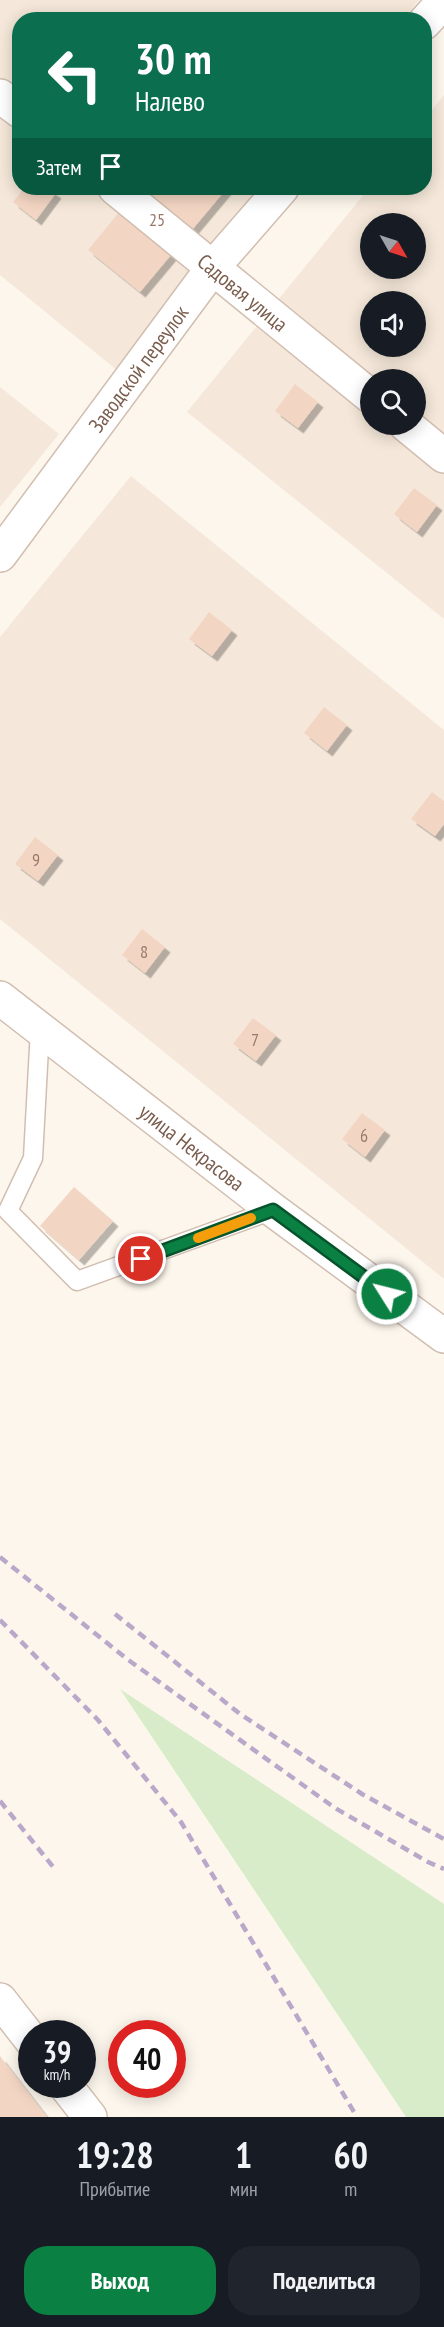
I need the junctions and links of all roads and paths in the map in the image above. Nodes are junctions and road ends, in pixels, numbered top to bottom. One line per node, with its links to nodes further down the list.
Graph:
1 (444, 1): 2 (street)
2 (432, 14)
3 (124, 195): 5 (street, Садовая улица)
4 (276, 195): 5 (street, Заводской переулок)
5 (214, 266): 6 (street, Садовая улица); 9 (street, Заводской переулок)
6 (360, 388)
7 (418, 435): 8 (street)
8 (444, 456)
9 (0, 555)
10 (0, 998): 11 (street, улица Некрасова)
11 (40, 1029): 12 (street, улица Некрасова); 12 (lane)
12 (273, 1210): 13 (street, улица Некрасова)
13 (444, 1336)
14 (0, 2000): 15 (street)
15 (18, 2023)
16 (75, 2098): 17 (street)
17 (90, 2117)

